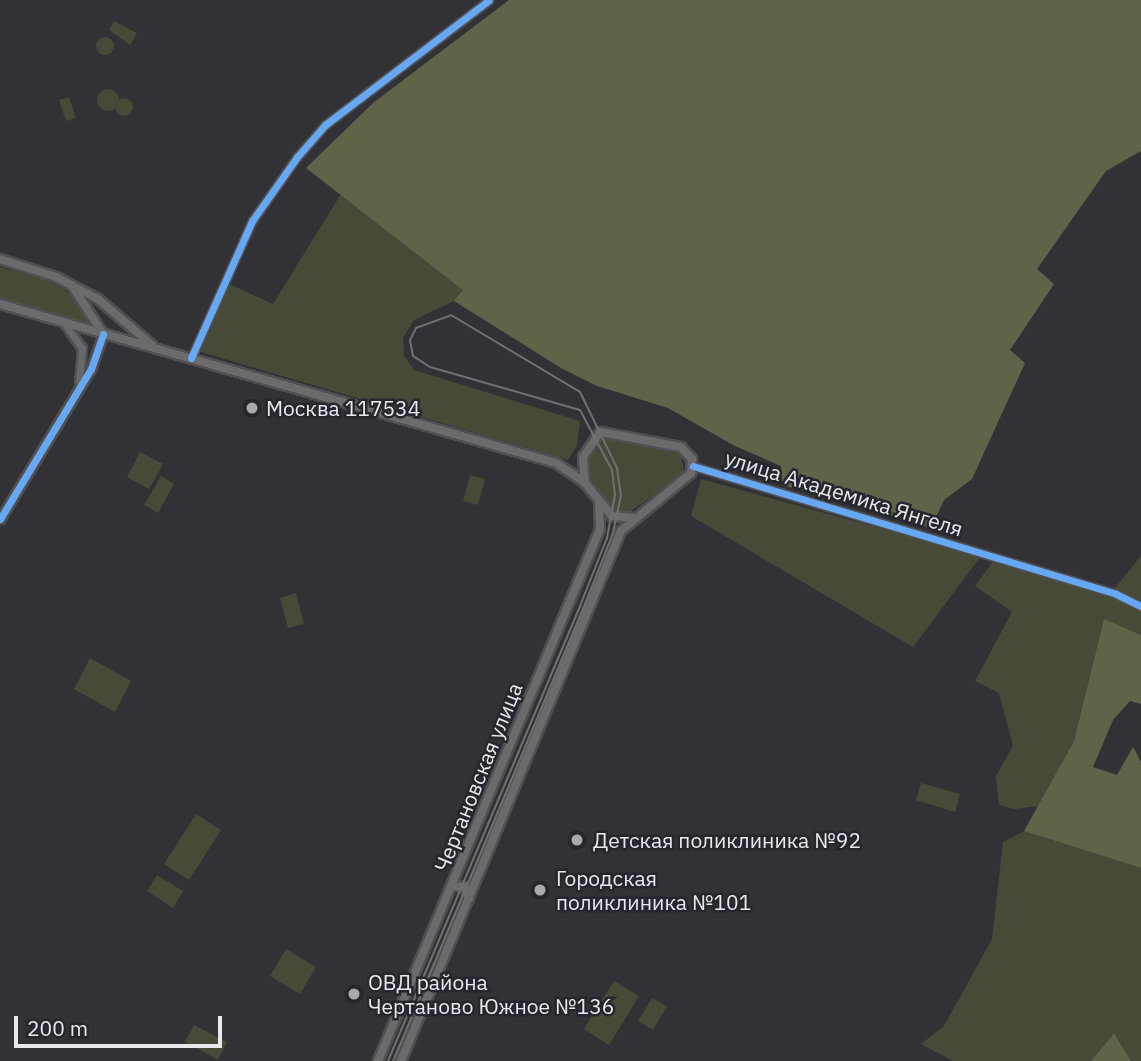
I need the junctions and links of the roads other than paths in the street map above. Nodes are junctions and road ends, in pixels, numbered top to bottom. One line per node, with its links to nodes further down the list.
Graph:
1 (489, 0): 8 (street)
2 (0, 259): 3 (main road)
3 (69, 283): 6 (main road); 7 (main road)
4 (0, 304): 5 (main road)
5 (65, 324): 6 (main road); 9 (street)
6 (103, 334): 7 (main road); 9 (street)
7 (156, 348): 8 (main road)
8 (191, 358): 11 (main road)
9 (77, 388): 16 (street)
10 (590, 442): 11 (main road); 12 (main road); 13 (main road)
11 (556, 463): 13 (main road)
12 (692, 466): 15 (main road, Чертановская улица); 17 (street, улица Академика Янгеля)
13 (585, 483): 14 (main road)
14 (598, 504): 15 (main road); 18 (main road, Чертановская улица)
15 (634, 518): 19 (main road, Чертановская улица)
16 (0, 519)
17 (1141, 606)
18 (452, 886): 19 (main road); 20 (main road, Чертановская улица)
19 (469, 898): 21 (main road, Чертановская улица)
20 (378, 1061)
21 (401, 1061)

